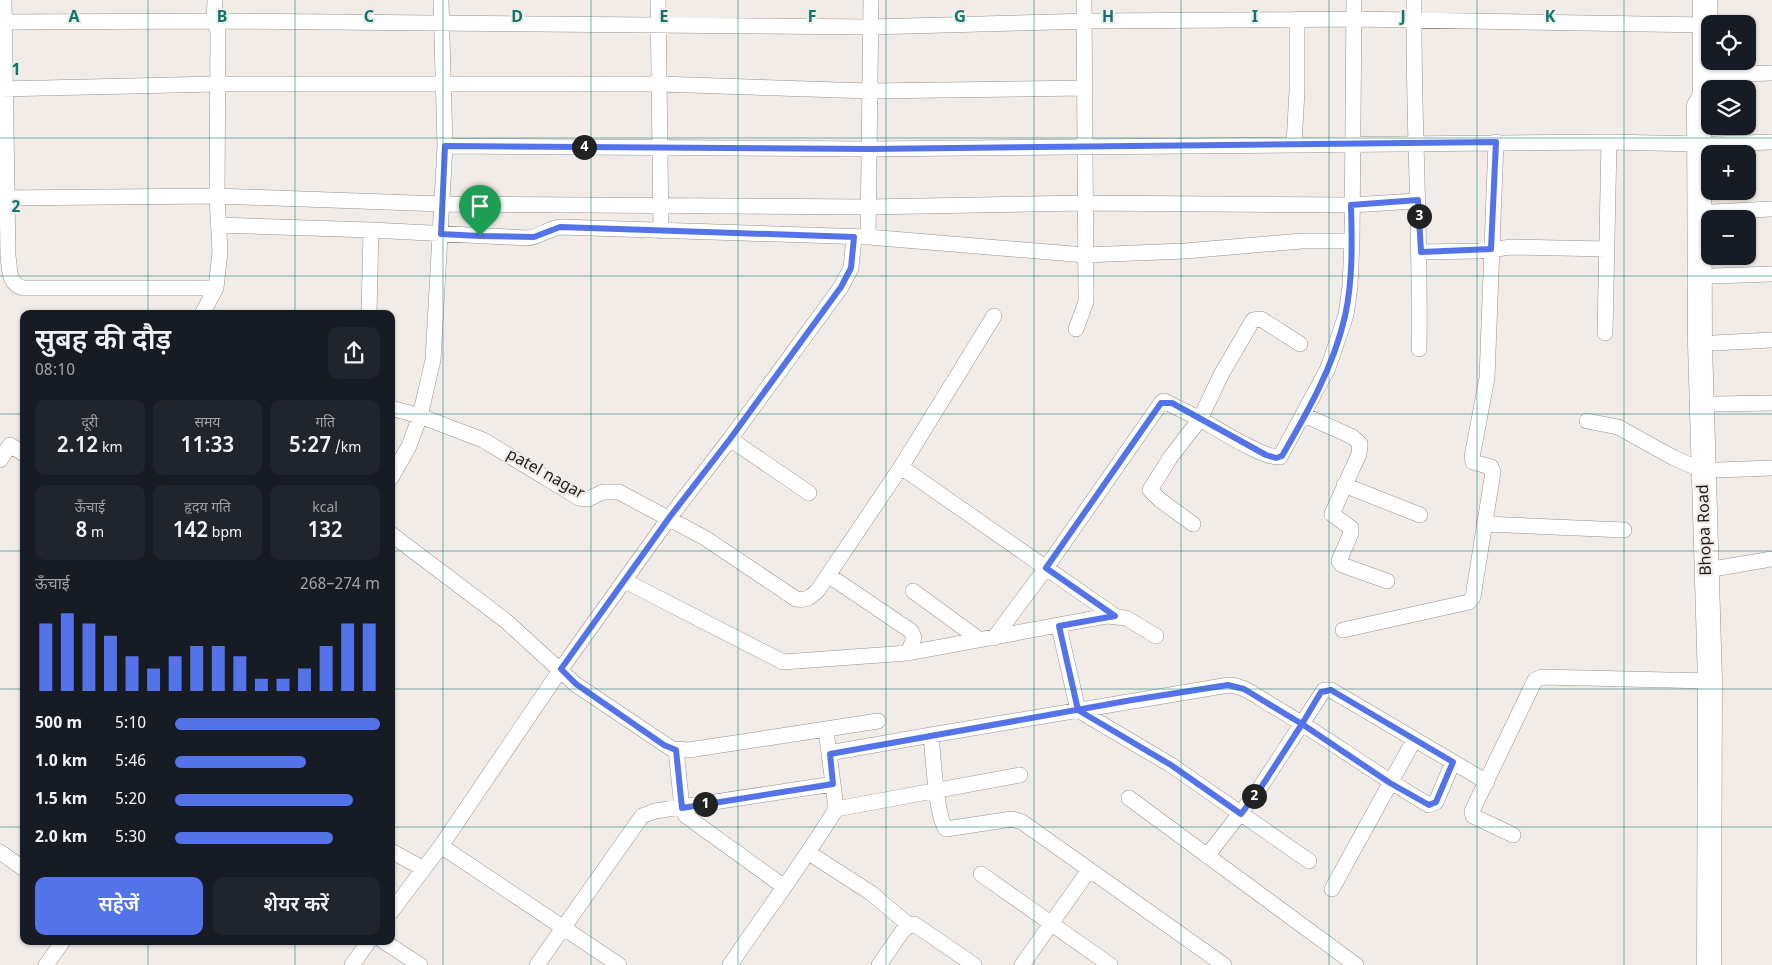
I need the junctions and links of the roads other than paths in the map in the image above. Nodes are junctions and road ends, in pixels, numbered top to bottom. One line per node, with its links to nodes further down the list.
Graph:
1 (4, 0): 15 (street)
2 (215, 0): 14 (street)
3 (440, 0): 17 (street)
4 (658, 0): 19 (street)
5 (871, 0): 20 (street)
6 (1084, 0): 16 (street)
7 (1354, 0): 12 (street)
8 (1414, 0): 13 (street)
9 (1705, 0): 10 (main road, Bhopa Road)
10 (1705, 15)
11 (1297, 19): 12 (street); 16 (street); 35 (street)
12 (1354, 19): 13 (street); 33 (street)
13 (1414, 20): 18 (street); 34 (street)
14 (214, 21): 15 (street); 17 (street); 23 (street)
15 (2, 22): 27 (street)
16 (1084, 22): 20 (street); 26 (street)
17 (442, 24): 19 (street); 24 (street)
18 (1701, 25)
19 (658, 27): 20 (street); 25 (street)
20 (870, 28): 28 (street)
21 (1772, 73): 22 (street)
22 (1748, 80)
23 (217, 84): 24 (street); 27 (street); 40 (street)
24 (443, 84): 25 (street); 36 (street)
25 (660, 84): 28 (street); 37 (street)
26 (1084, 88): 28 (street); 38 (street)
27 (2, 89): 41 (street)
28 (870, 91): 39 (street)
29 (1496, 142): 30 (street); 34 (street); 56 (street)
30 (1609, 142): 31 (street); 57 (street)
31 (1709, 142): 32 (street); 85 (main road, Bhopa Road)
32 (1772, 142)
33 (1351, 143): 34 (street); 35 (street); 45 (street)
34 (1416, 143): 42 (street)
35 (1294, 144): 38 (street)
36 (445, 146): 37 (street); 44 (street)
37 (660, 147): 39 (street); 46 (street)
38 (1084, 147): 39 (street); 43 (street)
39 (870, 149): 47 (street)
40 (217, 196): 41 (street); 44 (street); 50 (street)
41 (4, 198): 62 (street)
42 (1418, 200): 45 (street); 58 (street)
43 (1085, 203): 45 (street); 47 (street); 59 (street)
44 (442, 204): 46 (street); 53 (street)
45 (1351, 205): 55 (street)
46 (661, 206): 47 (street); 52 (street)
47 (868, 207): 54 (street)
48 (1712, 207): 49 (street)
49 (1772, 209)
50 (219, 225): 51 (street); 62 (street)
51 (371, 230): 53 (street); 64 (street)
52 (661, 230): 53 (street); 54 (street)
53 (441, 234): 76 (street)
54 (861, 237): 59 (street); 79 (street)
55 (1352, 241): 59 (street); 75 (street)
56 (1491, 249): 57 (street); 58 (street); 92 (street)
57 (1607, 249): 67 (street)
58 (1421, 252): 71 (street)
59 (1085, 255): 66 (street)
60 (1713, 266): 61 (street); 69 (main road, Bhopa Road)
61 (1772, 274)
62 (216, 288): 63 (street)
63 (204, 310)
64 (369, 310)
65 (994, 316): 83 (street, patel nagar)
66 (1076, 329)
67 (1605, 333)
68 (1772, 340): 69 (street)
69 (1714, 343): 73 (main road, Bhopa Road)
70 (1300, 344): 77 (street)
71 (1420, 349)
72 (1772, 403): 73 (street)
73 (1716, 404): 85 (main road, Bhopa Road)
74 (395, 409): 76 (street, patel nagar)
75 (1304, 415): 77 (street); 87 (street)
76 (420, 416): 86 (street); 90 (street, patel nagar)
77 (1200, 419): 91 (street); 96 (street)
78 (1587, 421): 85 (street)
79 (730, 439): 88 (street); 90 (street)
80 (5, 441): 81 (street); 82 (street)
81 (20, 451)
82 (0, 460)
83 (901, 467): 96 (street); 98 (street, patel nagar)
84 (1772, 468): 85 (street)
85 (1710, 470): 97 (main road, Bhopa Road)
86 (395, 471)
87 (1344, 485): 89 (street); 100 (street)
88 (809, 493)
89 (1420, 515)
90 (669, 518): 98 (street, patel nagar); 99 (street)
91 (1192, 524)
92 (1484, 524): 93 (street); 104 (street)
93 (1624, 530)
94 (395, 537): 108 (street)
95 (1772, 559): 97 (street)
96 (1046, 568): 102 (street); 106 (street)
97 (1714, 569): 109 (main road, Bhopa Road); 161 (main road, Bhopa Road)
98 (828, 574): 107 (street)
99 (625, 581): 107 (street); 108 (street)
100 (1387, 581)
101 (913, 591): 106 (street)
102 (1115, 616): 103 (street); 105 (street)
103 (1059, 626): 106 (street); 110 (street)
104 (1343, 630)
105 (1156, 636)
106 (987, 639): 107 (street)
107 (908, 653)
108 (561, 669): 116 (street); 129 (street)
109 (1710, 681): 120 (street); 160 (main road, Bhopa Road)
110 (1078, 710): 112 (street); 114 (street); 127 (street)
111 (878, 721): 113 (street)
112 (1302, 724): 115 (street); 121 (street); 127 (street)
113 (826, 730): 116 (street); 117 (street)
114 (931, 736): 117 (street); 123 (street)
115 (1414, 740): 118 (street); 121 (street)
116 (676, 750): 125 (street)
117 (830, 754): 122 (street)
118 (1453, 762): 120 (street); 121 (street)
119 (1020, 775): 123 (street)
120 (1487, 782): 128 (street)
121 (1390, 783): 140 (street)
122 (833, 784): 125 (street); 126 (street)
123 (936, 791): 126 (street); 137 (street)
124 (1129, 798): 133 (street)
125 (682, 808): 139 (street); 144 (street)
126 (836, 809): 132 (street)
127 (1241, 814): 133 (street); 134 (street)
128 (1513, 835)
129 (442, 846): 136 (street); 144 (street)
130 (0, 852): 135 (street)
131 (395, 853): 136 (street)
132 (809, 853): 139 (street); 143 (street)
133 (1207, 856): 159 (street)
134 (1309, 861)
135 (20, 866)
136 (424, 869): 141 (street)
137 (1089, 870): 142 (street); 158 (street)
138 (981, 874): 142 (street)
139 (783, 886): 153 (street)
140 (1332, 889)
141 (395, 907)
142 (1051, 923): 156 (street); 157 (street)
143 (910, 925): 154 (street); 155 (street)
144 (563, 929): 151 (street); 152 (street)
145 (60, 945): 148 (street)
146 (366, 945): 149 (street)
147 (389, 945): 150 (street)
148 (46, 965)
149 (352, 965)
150 (420, 965)
151 (537, 965)
152 (618, 965)
153 (730, 965)
154 (879, 965)
155 (974, 965)
156 (1022, 965)
157 (1110, 965)
158 (1224, 965)
159 (1356, 965)
160 (1709, 965)
161 (1724, 965)

